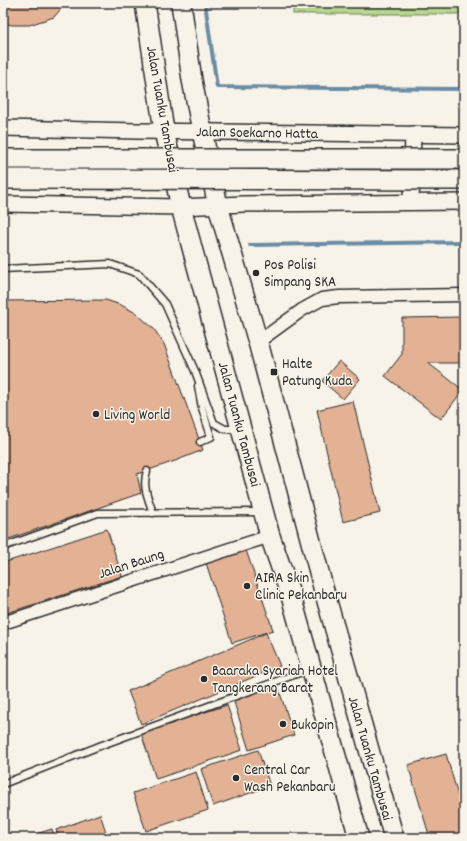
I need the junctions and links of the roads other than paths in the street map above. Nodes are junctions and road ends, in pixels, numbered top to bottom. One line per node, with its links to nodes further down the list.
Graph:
1 (145, 3): 4 (main road, Jalan Tuanku Tambusai)
2 (181, 3): 5 (main road, Jalan Tuanku Tambusai)
3 (3, 128): 4 (street, Jalan Soekarno Hatta)
4 (164, 131): 5 (street, Jalan Soekarno Hatta); 10 (main road); 17 (main road, Jalan Tuanku Tambusai)
5 (202, 131): 6 (street, Jalan Soekarno Hatta); 10 (main road); 16 (main road, Jalan Tuanku Tambusai)
6 (413, 134): 7 (street, Jalan Soekarno Hatta); 13 (street)
7 (464, 134)
8 (3, 159): 9 (main road, Jalan Soekarno Hatta, bridge)
9 (464, 159)
10 (191, 167): 16 (main road); 17 (main road)
11 (3, 179): 12 (main road, bridge)
12 (464, 180)
13 (411, 202): 14 (street); 16 (street)
14 (464, 202)
15 (3, 204): 17 (street)
16 (218, 206): 17 (street); 20 (main road, Jalan Tuanku Tambusai)
17 (181, 207): 22 (main road, Jalan Tuanku Tambusai)
18 (3, 269): 21 (lane)
19 (464, 296): 20 (street)
20 (258, 342): 33 (main road, Jalan Tuanku Tambusai)
21 (195, 371): 22 (lane); 23 (lane)
22 (241, 429): 25 (main road, Jalan Tuanku Tambusai)
23 (200, 442)
24 (146, 471): 26 (lane)
25 (264, 512): 26 (lane); 27 (main road, Jalan Tuanku Tambusai)
26 (153, 513): 28 (lane)
27 (270, 536): 29 (street, Jalan Baung); 30 (main road, Jalan Tuanku Tambusai)
28 (3, 547)
29 (3, 623)
30 (311, 668): 31 (lane); 32 (main road, Jalan Tuanku Tambusai)
31 (3, 784)
32 (360, 838)
33 (394, 838)

